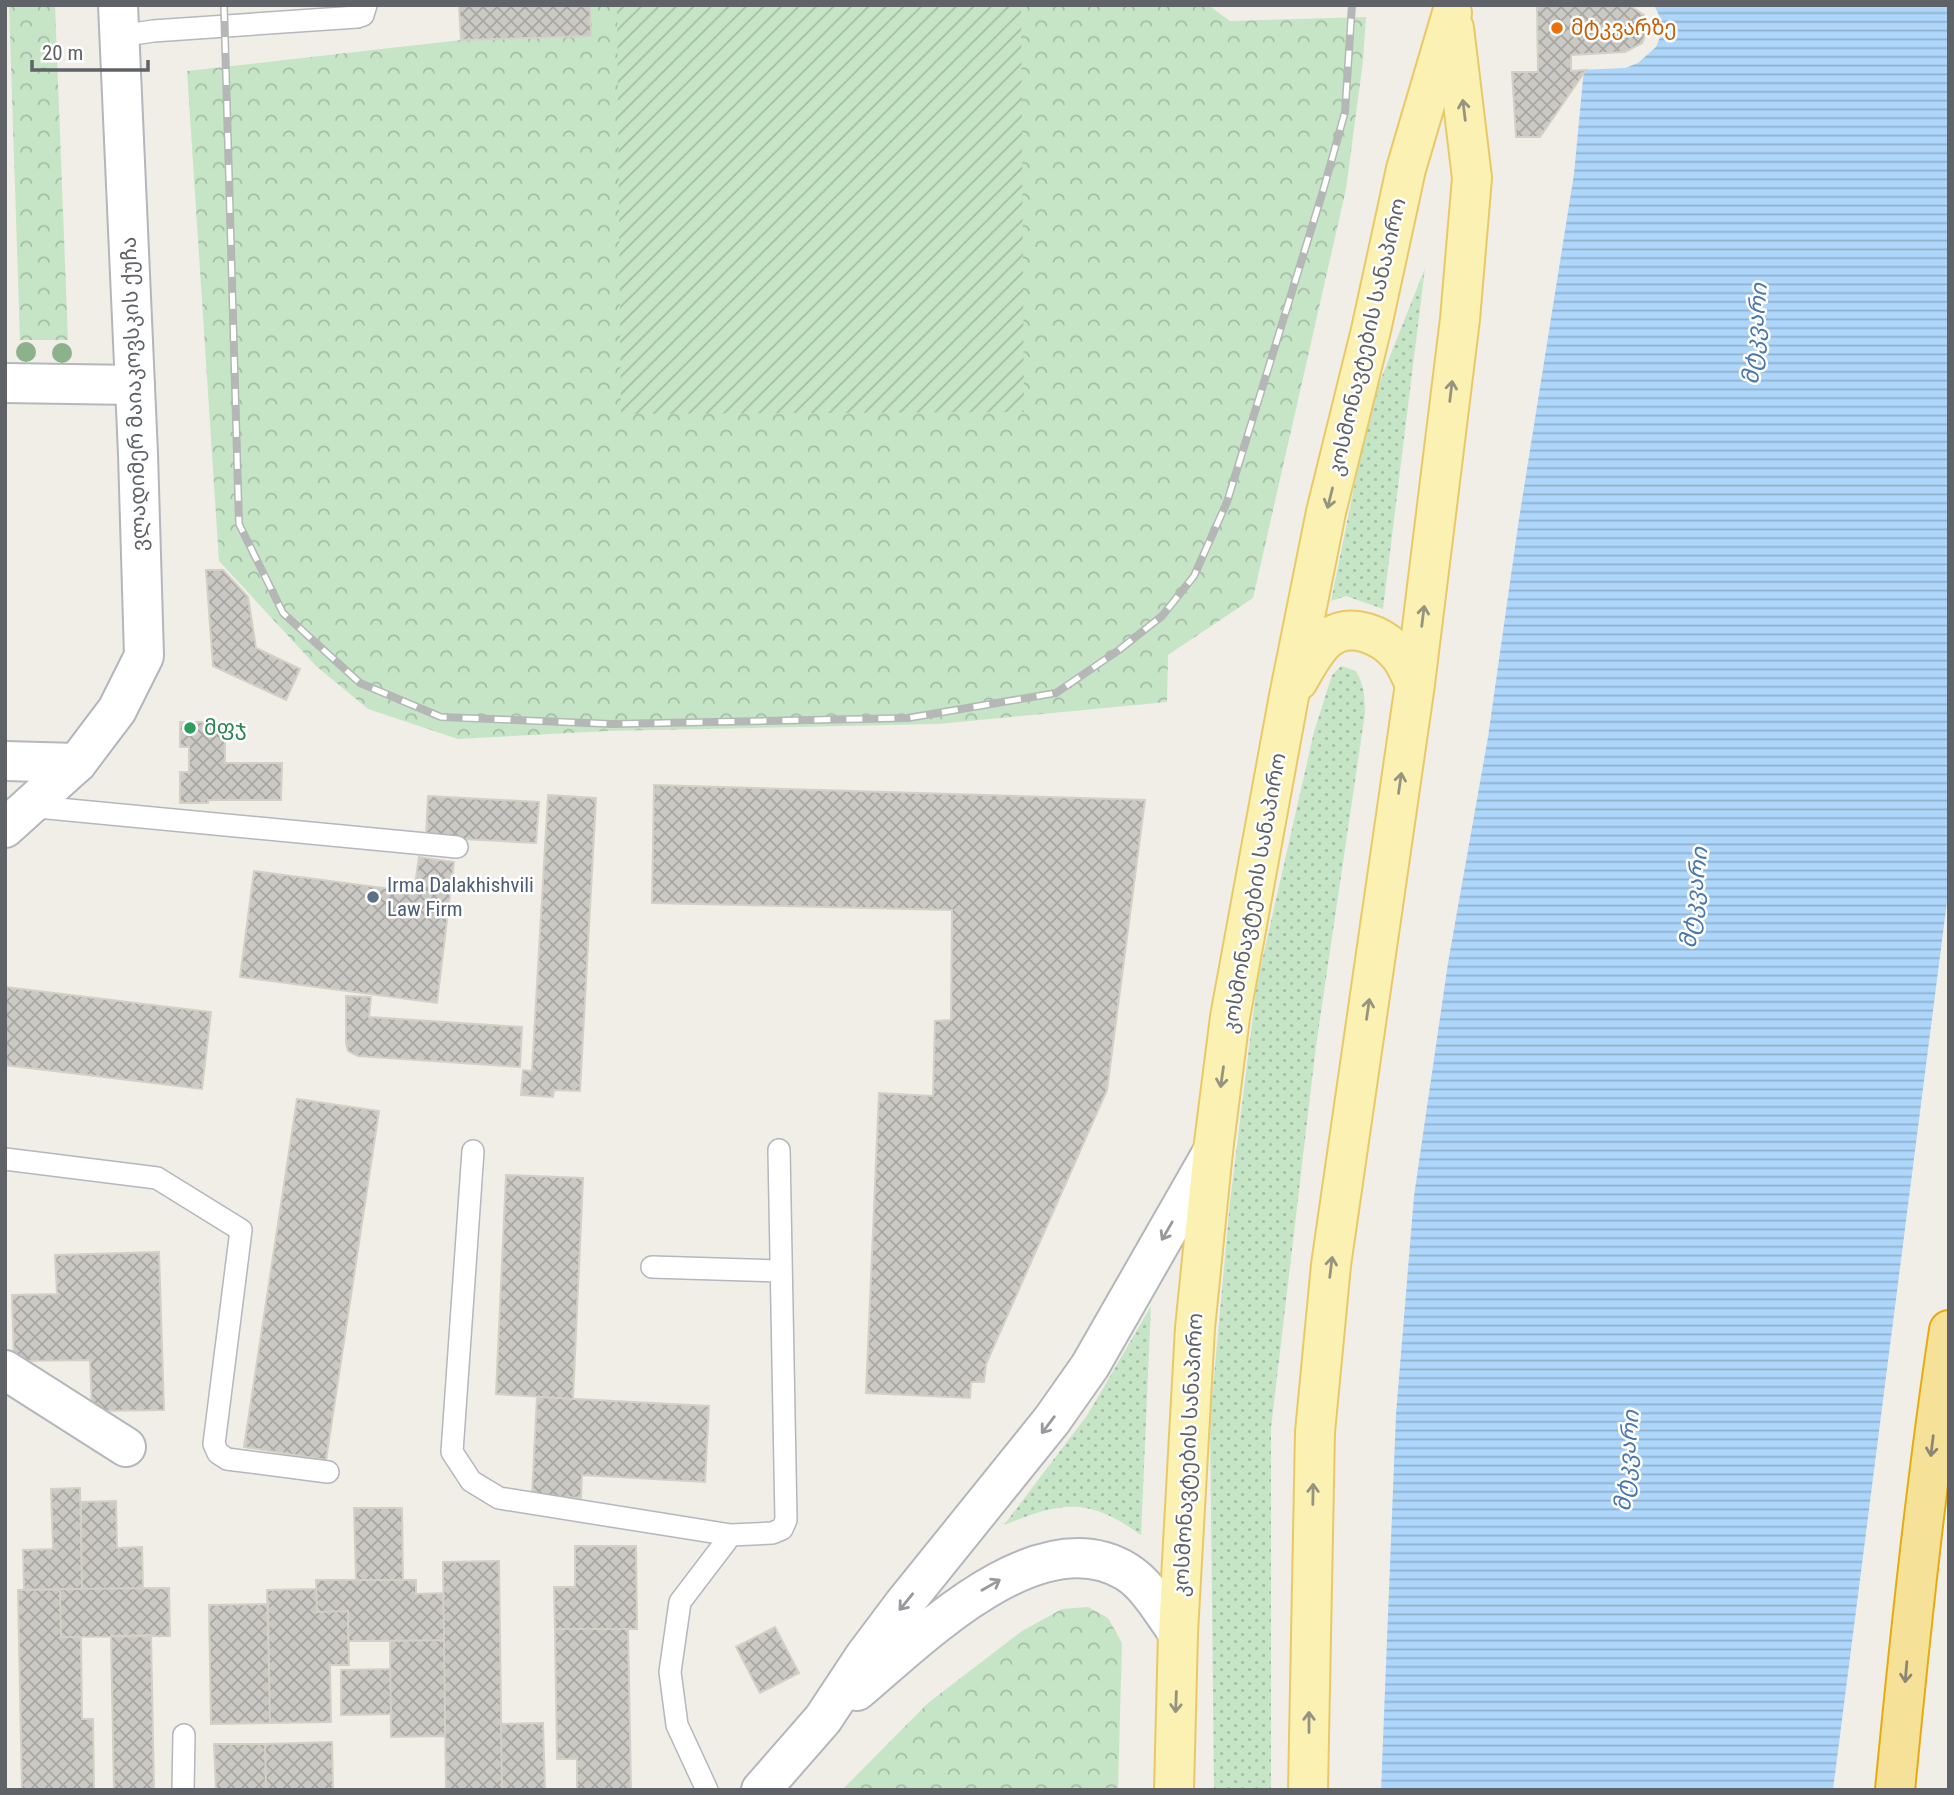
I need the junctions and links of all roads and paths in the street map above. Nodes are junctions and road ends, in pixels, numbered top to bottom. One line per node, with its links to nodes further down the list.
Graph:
1 (366, 5): 3 (lane)
2 (1452, 9): 6 (main road, კოსმონავტების სანაპირო, one-way to 2); 7 (main road, კოსმონავტების სანაპირო, one-way to 7)
3 (119, 21): 5 (main road, ვლადიმერ მაიაკოვსკის ქუჩა)
4 (5, 383): 5 (main road)
5 (135, 385): 9 (main road, ვლადიმერ მაიაკოვსკის ქუჩა)
6 (1415, 684): 7 (main road); 30 (main road, კოსმონავტების სანაპირო, one-way to 6)
7 (1289, 696): 14 (main road, კოსმონავტების სანაპირო, one-way to 14)
8 (5, 761): 9 (main road)
9 (77, 762): 10 (main road, ვლადიმერ მაიაკოვსკის ქუჩა)
10 (16, 817): 11 (lane)
11 (457, 847)
12 (779, 1150): 17 (lane)
13 (473, 1151): 22 (lane)
14 (1213, 1151): 23 (main road, კოსმონავტების სანაპირო); 24 (main road, one-way to 24)
15 (5, 1159): 21 (lane)
16 (652, 1267): 17 (lane)
17 (781, 1271): 22 (lane)
18 (1949, 1330): 31 (highway, one-way to 31)
19 (5, 1370): 20 (main road)
20 (126, 1447)
21 (328, 1472)
22 (731, 1535): 27 (lane)
23 (1178, 1633): 24 (main road, one-way to 23); 29 (main road, კოსმონავტების სანაპირო, one-way to 29)
24 (823, 1719): 28 (main road)
25 (184, 1735): 26 (lane)
26 (183, 1790)
27 (707, 1790)
28 (761, 1790)
29 (1174, 1790)
30 (1308, 1790)
31 (1895, 1790)

